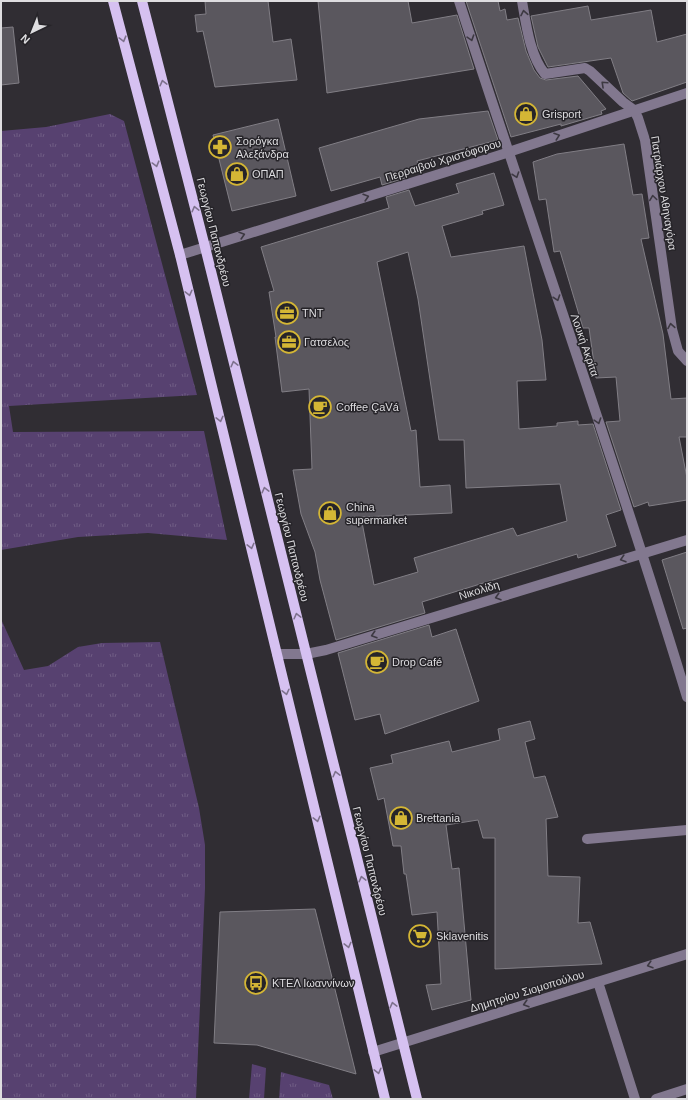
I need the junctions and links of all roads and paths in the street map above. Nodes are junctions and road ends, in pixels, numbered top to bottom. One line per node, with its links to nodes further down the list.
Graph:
1 (113, 1): 9 (main road, one-way to 9)
2 (142, 1): 8 (main road, Γεωργίου Παπανδρέου, one-way to 2)
3 (459, 1): 7 (street, Λουκή Ακρίτα, one-way to 7)
4 (522, 1): 6 (street, one-way to 4)
5 (687, 94): 6 (street, Περραιβού Χριστόφορου)
6 (634, 110): 7 (street, Περραιβού Χριστόφορου, one-way to 6); 10 (street, Πατριάρχου Αθηναγόρα, one-way to 6)
7 (508, 152): 8 (street, Περραιβού Χριστόφορου, one-way to 7); 12 (street, Λουκή Ακρίτα, one-way to 12)
8 (205, 247): 9 (street, Περραιβού Χριστόφορου); 14 (main road, Γεωργίου Παπανδρέου, one-way to 8)
9 (180, 255): 13 (main road, one-way to 13)
10 (687, 361)
11 (687, 540): 12 (street, Νικολίδη)
12 (642, 553): 14 (street, Νικολίδη, one-way to 14); 15 (street, Λουκή Ακρίτα)
13 (277, 654): 14 (street, Νικολίδη); 21 (main road, one-way to 21)
14 (306, 654): 20 (main road, Γεωργίου Παπανδρέου, one-way to 14)
15 (687, 697)
16 (687, 830): 17 (street)
17 (587, 839)
18 (687, 954): 19 (street, Δημητρίου Σιομοπούλου, one-way to 19)
19 (598, 982): 20 (street, Δημητρίου Σιομοπούλου, one-way to 20); 25 (street)
20 (402, 1043): 21 (street, Δημητρίου Σιομοπούλου); 24 (main road, Γεωργίου Παπανδρέου)
21 (374, 1052): 23 (main road, one-way to 23)
22 (687, 1089): 26 (street)
23 (385, 1099)
24 (417, 1099)
25 (635, 1099)
26 (656, 1099)

